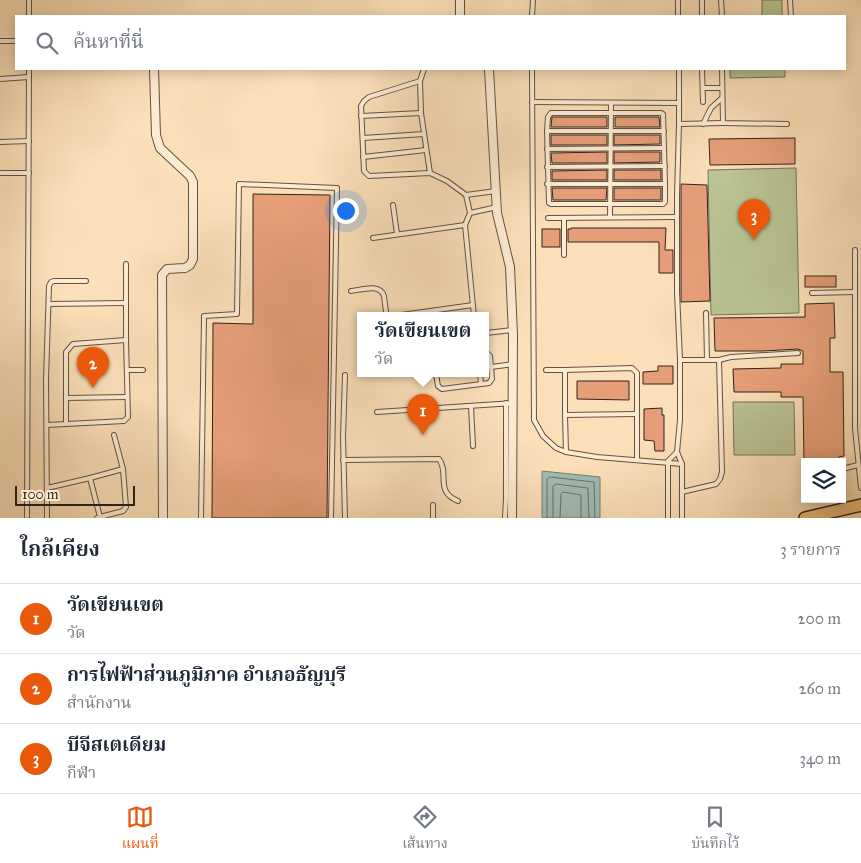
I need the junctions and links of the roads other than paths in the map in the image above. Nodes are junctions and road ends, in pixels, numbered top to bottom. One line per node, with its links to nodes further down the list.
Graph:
1 (29, 0): 8 (lane)
2 (460, 0): 9 (street)
3 (532, 0): 10 (lane)
4 (678, 0): 11 (lane)
5 (702, 0): 12 (lane)
6 (721, 0): 13 (lane)
7 (790, 0): 14 (lane)
8 (29, 15)
9 (460, 15)
10 (532, 15)
11 (678, 15)
12 (702, 15)
13 (722, 15)
14 (791, 15)
15 (0, 41): 16 (lane)
16 (15, 41)
17 (29, 70): 25 (lane)
18 (154, 70): 142 (street)
19 (424, 70): 27 (lane)
20 (489, 70): 67 (street)
21 (532, 70): 31 (lane)
22 (679, 70): 36 (lane)
23 (702, 70): 28 (lane)
24 (722, 70): 29 (lane)
25 (29, 77): 26 (lane); 51 (lane)
26 (0, 79)
27 (420, 81): 40 (lane); 41 (lane)
28 (703, 88): 29 (lane); 33 (lane)
29 (722, 88): 30 (lane)
30 (722, 97): 42 (lane); 44 (lane)
31 (532, 102): 32 (lane); 123 (lane)
32 (566, 102): 34 (lane); 37 (lane)
33 (703, 102)
34 (611, 103): 35 (lane); 38 (lane)
35 (654, 103): 36 (lane); 39 (lane)
36 (679, 103): 43 (lane)
37 (566, 113): 38 (lane); 46 (lane)
38 (611, 113): 39 (lane); 48 (lane)
39 (654, 113): 47 (lane)
40 (421, 114): 41 (lane); 49 (lane)
41 (361, 116): 50 (lane)
42 (722, 123): 44 (lane); 45 (lane)
43 (679, 124): 44 (lane); 74 (lane)
44 (703, 124)
45 (787, 124)
46 (547, 131): 48 (lane); 54 (lane)
47 (664, 131): 48 (lane); 53 (lane)
48 (611, 132): 55 (lane)
49 (424, 134): 50 (lane); 56 (lane)
50 (362, 138): 57 (lane)
51 (29, 141): 52 (lane); 61 (lane)
52 (0, 142)
53 (664, 148): 55 (lane); 58 (lane)
54 (547, 149): 55 (lane); 59 (lane)
55 (611, 149): 60 (lane)
56 (426, 150): 57 (lane); 63 (lane)
57 (363, 157): 63 (lane)
58 (665, 166): 60 (lane); 65 (lane)
59 (547, 167): 60 (lane); 64 (lane)
60 (610, 167): 66 (lane)
61 (29, 172): 62 (lane); 139 (lane)
62 (0, 173)
63 (430, 173): 68 (lane)
64 (547, 184): 66 (lane); 69 (lane)
65 (666, 184): 66 (lane); 69 (lane)
66 (610, 185): 69 (lane)
67 (496, 191): 68 (lane); 71 (street)
68 (466, 195): 72 (lane)
69 (610, 204): 73 (lane)
70 (393, 205): 78 (lane)
71 (497, 207): 72 (lane); 94 (street)
72 (470, 213): 77 (lane)
73 (610, 217): 74 (lane); 76 (lane)
74 (677, 217): 99 (lane)
75 (548, 218): 76 (lane)
76 (564, 218): 81 (lane)
77 (465, 225): 78 (lane); 89 (lane)
78 (398, 234): 79 (lane)
79 (373, 238)
80 (855, 250): 85 (lane)
81 (564, 255)
82 (126, 264): 87 (lane)
83 (86, 281): 88 (lane)
84 (351, 291): 90 (lane)
85 (855, 292): 86 (lane); 129 (lane)
86 (812, 293)
87 (126, 303): 88 (lane); 96 (lane)
88 (48, 304): 120 (lane)
89 (473, 305): 91 (lane); 92 (lane)
90 (386, 312)
91 (422, 312)
92 (474, 312)
93 (706, 313): 100 (lane)
94 (513, 330): 95 (lane); 102 (street)
95 (489, 333)
96 (126, 340): 104 (lane); 113 (lane)
97 (798, 353): 101 (lane)
98 (489, 355): 103 (lane)
99 (680, 360): 100 (lane); 124 (lane)
100 (707, 360): 101 (lane)
101 (719, 360): 135 (lane)
102 (513, 364): 103 (lane); 114 (street)
103 (491, 366): 111 (lane)
104 (127, 370): 105 (lane); 112 (lane)
105 (143, 370)
106 (546, 370): 107 (lane)
107 (565, 370): 117 (lane); 118 (lane)
108 (345, 375): 126 (lane)
109 (436, 377): 111 (lane)
110 (480, 377): 111 (lane)
111 (481, 384)
112 (127, 397): 113 (lane); 119 (lane)
113 (66, 398): 119 (lane)
114 (510, 403): 115 (lane); 147 (lane); 148 (street)
115 (471, 406): 116 (lane); 122 (lane)
116 (377, 412)
117 (636, 414): 118 (lane); 125 (lane)
118 (565, 415): 123 (lane)
119 (66, 423): 120 (lane)
120 (47, 424): 133 (lane)
121 (114, 435): 131 (lane)
122 (473, 446)
123 (566, 452): 125 (lane)
124 (677, 452): 127 (lane); 128 (lane)
125 (637, 459): 127 (lane)
126 (343, 460): 136 (lane); 145 (lane)
127 (668, 464): 128 (lane); 149 (lane)
128 (682, 464): 135 (lane)
129 (858, 465): 130 (lane); 134 (lane)
130 (846, 468)
131 (123, 469): 132 (lane); 141 (lane)
132 (90, 478): 133 (lane); 141 (lane)
133 (47, 488): 140 (lane)
134 (861, 488)
135 (682, 492): 150 (lane)
136 (458, 501)
137 (433, 505): 146 (lane)
138 (861, 505): 151 (main road)
139 (27, 518)
140 (47, 518)
141 (99, 518)
142 (163, 518)
143 (201, 518): 144 (lane)
144 (331, 518)
145 (345, 518)
146 (433, 518)
147 (504, 518)
148 (512, 518)
149 (668, 518)
150 (682, 518)
151 (805, 518)

